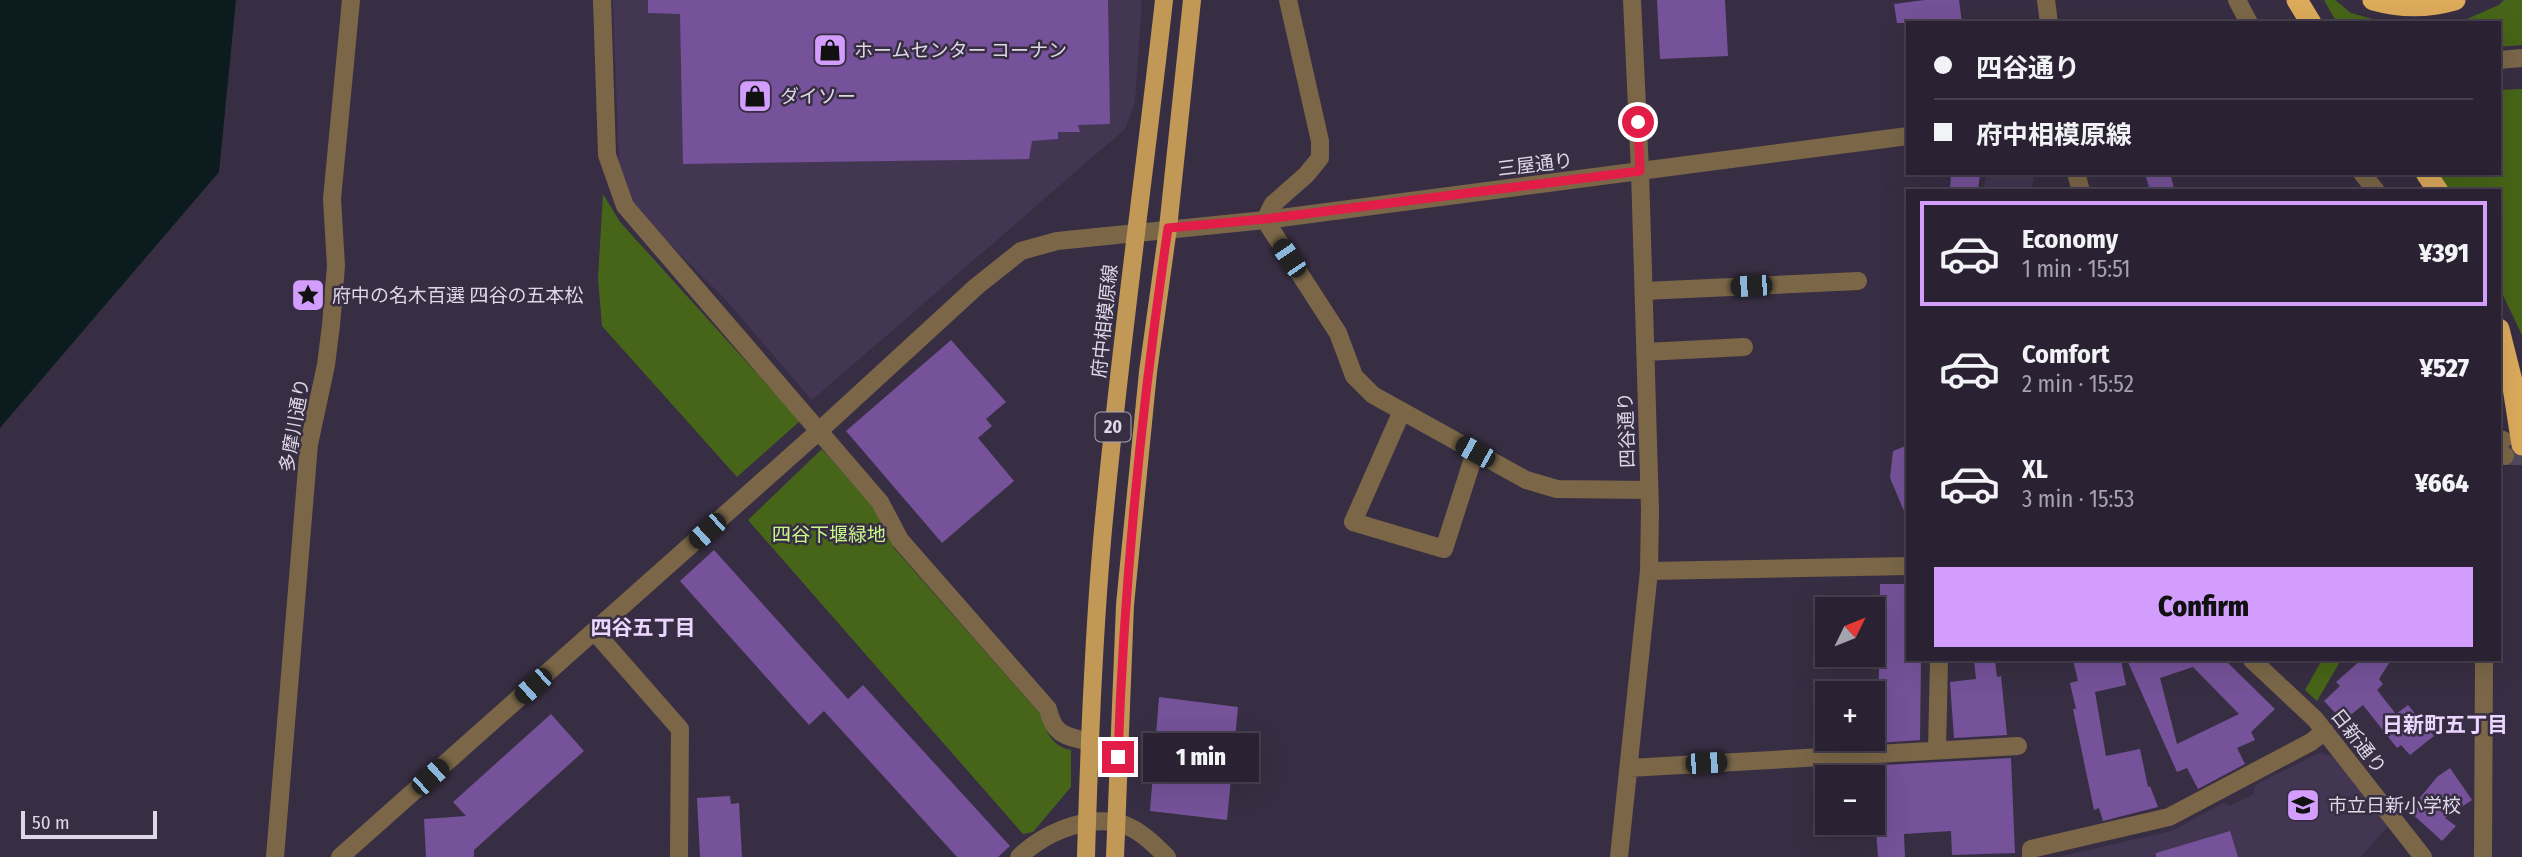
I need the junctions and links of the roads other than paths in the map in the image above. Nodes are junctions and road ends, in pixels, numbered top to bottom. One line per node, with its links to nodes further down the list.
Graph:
1 (351, 0): 47 (street, 多摩川通り)
2 (602, 0): 30 (street)
3 (1164, 0): 23 (main road, 府中相模原線 / 20)
4 (1192, 0): 22 (main road, 20)
5 (1288, 0): 21 (street)
6 (1632, 0): 18 (street, 四谷通り)
7 (2046, 0): 12 (street)
8 (2237, 0): 13 (street)
9 (2297, 0): 14 (highway)
10 (2373, 0): 11 (highway)
11 (2455, 0)
12 (2049, 21)
13 (2248, 21)
14 (2310, 21)
15 (2522, 58): 16 (street)
16 (2501, 60)
17 (1906, 136): 18 (street, 三屋通り)
18 (1640, 171): 21 (street, 三屋通り); 25 (street, 四谷通り)
19 (2364, 175): 20 (street)
20 (2374, 189)
21 (1265, 219): 22 (street, 三屋通り); 29 (street)
22 (1168, 228): 23 (street, 三屋通り); 46 (main road, 20)
23 (1134, 233): 30 (street, 三屋通り); 41 (main road, 府中相模原線 / 20)
24 (1858, 281): 25 (street)
25 (1644, 291): 28 (street, 四谷通り)
26 (2501, 337): 31 (highway)
27 (1744, 347): 28 (street)
28 (1645, 352): 33 (street, 四谷通り)
29 (1402, 411): 32 (street); 32 (street)
30 (819, 431): 36 (street, 三屋通り); 41 (street)
31 (2506, 448)
32 (1475, 452): 33 (street)
33 (1649, 490): 35 (street, 四谷通り)
34 (1906, 566): 35 (street)
35 (1649, 571): 44 (street, 四谷通り)
36 (594, 631): 48 (street, 三屋通り); 49 (street)
37 (1940, 661): 43 (street)
38 (2253, 661): 40 (street, 日新通り)
39 (2484, 661): 57 (street)
40 (2325, 731): 55 (street); 56 (street, 日新通り)
41 (1090, 741): 45 (main road, 府中相模原線 / 20)
42 (2018, 746): 43 (street)
43 (1937, 750): 44 (street)
44 (1629, 768): 54 (street, 四谷通り)
45 (1087, 822): 46 (street); 50 (street); 51 (main road, 府中相模原線 / 20)
46 (1115, 822): 52 (main road, 20); 53 (street)
47 (275, 857)
48 (340, 857)
49 (679, 857)
50 (1019, 857)
51 (1086, 857)
52 (1115, 857)
53 (1167, 857)
54 (1619, 857)
55 (2031, 857)
56 (2423, 857)
57 (2483, 857)

